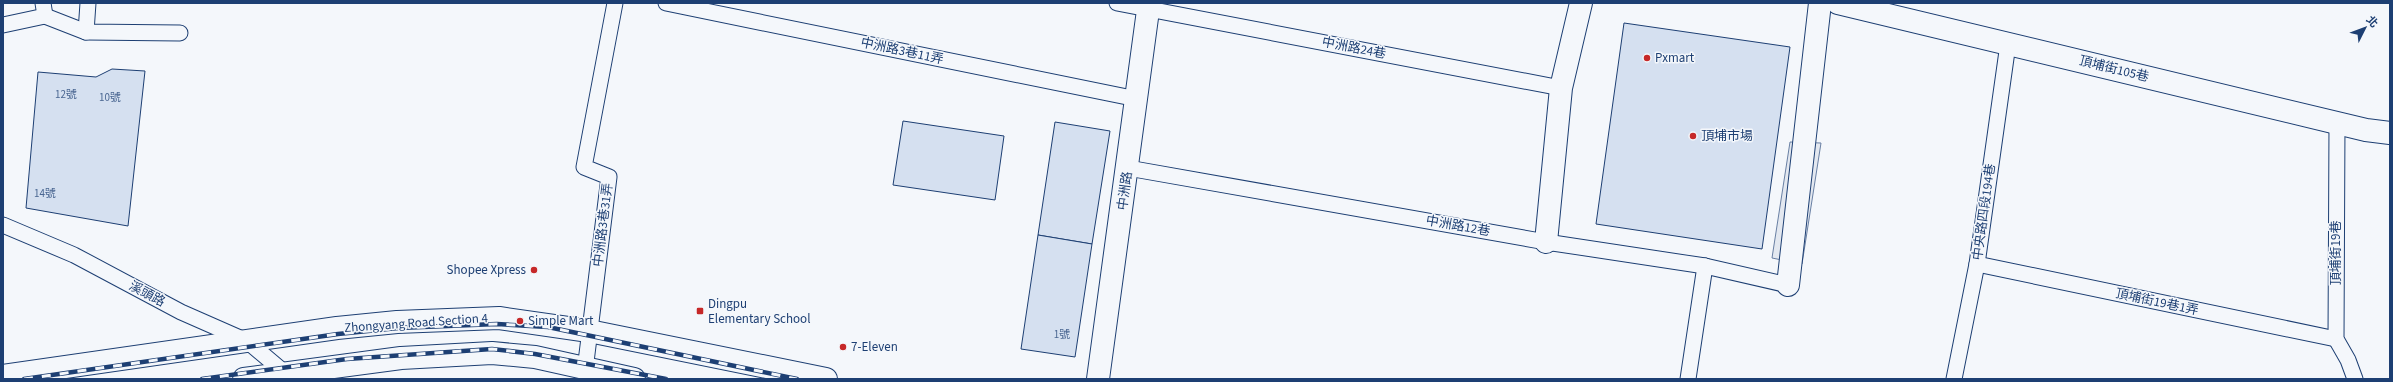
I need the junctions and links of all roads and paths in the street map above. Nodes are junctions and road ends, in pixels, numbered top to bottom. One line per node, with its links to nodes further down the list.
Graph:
1 (88, 3): 11 (lane)
2 (615, 3): 24 (lane, 中洲路3巷31弄)
3 (666, 3): 15 (lane, 中洲路3巷11弄)
4 (1117, 3): 8 (lane, 中洲路24巷)
5 (1581, 3): 14 (street)
6 (1820, 3): 23 (street)
7 (1838, 3): 13 (street, 頂埔街105巷)
8 (1149, 6): 14 (lane, 中洲路24巷); 15 (street, 中洲路)
9 (44, 9): 10 (lane); 11 (lane)
10 (3, 25)
11 (86, 32): 12 (lane)
12 (180, 33)
13 (2008, 44): 16 (street, 頂埔街105巷); 21 (lane, 中央路四段194巷)
14 (1560, 88): 20 (street)
15 (1137, 99): 18 (street, 中洲路)
16 (2337, 123): 17 (street, 頂埔街105巷); 25 (lane, 頂埔街19巷)
17 (2390, 133)
18 (1128, 168): 20 (lane, 中洲路12巷); 33 (street, 中洲路)
19 (3, 225): 26 (lane, 溪頭路)
20 (1546, 242): 22 (lane, 中洲路12巷)
21 (1977, 264): 25 (lane, 頂埔街19巷1弄); 35 (lane, 中央路四段194巷)
22 (1705, 266): 23 (lane, 中洲路12巷); 34 (lane)
23 (1788, 285)
24 (589, 331): 26 (street, Zhongyang Road Section 4); 27 (lane, 中洲路3巷31弄); 32 (street, Zhongyang Road Section 4)
25 (2336, 339): 36 (lane)
26 (247, 341): 28 (lane, 溪頭路); 29 (street, Zhongyang Road Section 4)
27 (585, 370): 28 (street); 31 (street)
28 (285, 373): 30 (street)
29 (3, 376)
30 (244, 379)
31 (634, 379)
32 (826, 379)
33 (1098, 379)
34 (1688, 379)
35 (1954, 379)
36 (2355, 379)

